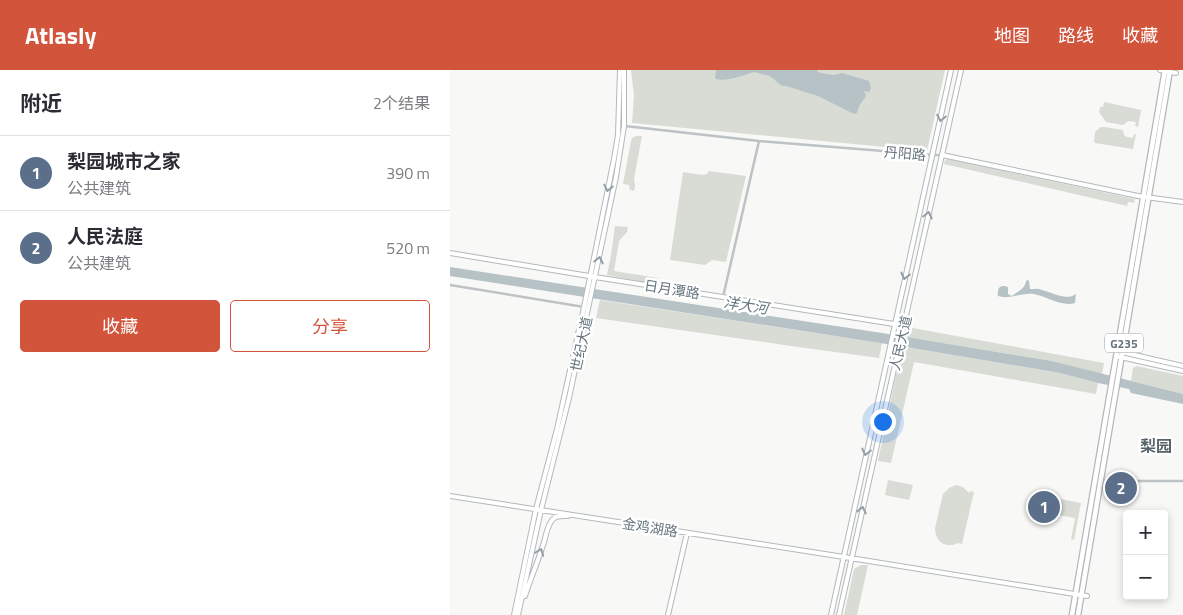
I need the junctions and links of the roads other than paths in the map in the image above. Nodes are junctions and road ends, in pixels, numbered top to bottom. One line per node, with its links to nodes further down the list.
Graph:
1 (620, 70): 16 (street, 世纪大道, one-way to 16)
2 (624, 70): 7 (street, 世纪大道)
3 (951, 70): 9 (street, 人民大道, one-way to 9)
4 (961, 70): 10 (street, 人民大道)
5 (1166, 70): 6 (street); 13 (highway, G235)
6 (1176, 73)
7 (624, 126): 8 (street, 丹阳路); 17 (street, 世纪大道, one-way to 7)
8 (759, 141): 9 (street, 丹阳路); 19 (street)
9 (933, 155): 10 (street, 丹阳路); 11 (street, 人民大道)
10 (942, 155): 12 (street, 人民大道); 13 (street, 丹阳路)
11 (927, 181): 12 (street); 21 (street, 人民大道, one-way to 21)
12 (935, 184): 33 (street, 人民大道, one-way to 12)
13 (1146, 197): 14 (street, 丹阳路); 22 (highway, G235)
14 (1183, 202)
15 (450, 253): 16 (street, 日月潭路)
16 (590, 276): 17 (street, 日月潭路); 20 (street, 世纪大道)
17 (595, 277): 19 (street, 日月潭路); 29 (street, 世纪大道)
18 (450, 285): 20 (street)
19 (723, 297): 21 (street, 日月潭路)
20 (584, 307): 28 (street, 世纪大道)
21 (894, 324): 32 (street, 人民大道, one-way to 32)
22 (1119, 354): 23 (street); 24 (street); 25 (highway, G235)
23 (1183, 366)
24 (1183, 371)
25 (1098, 481): 26 (street); 38 (highway, G235)
26 (1183, 482)
27 (450, 496): 28 (street, 金鸡湖路)
28 (536, 509): 29 (street, 金鸡湖路); 40 (street, 世纪大道)
29 (541, 510): 30 (street, 金鸡湖路); 41 (street, 世纪大道)
30 (579, 516): 31 (street, 金鸡湖路); 41 (street, one-way to 30)
31 (686, 533): 34 (street, 金鸡湖路); 42 (street)
32 (849, 534): 33 (street); 34 (street, 人民大道)
33 (856, 535): 35 (street, 人民大道)
34 (844, 557): 35 (street, 金鸡湖路); 36 (street, 人民大道)
35 (851, 558): 37 (street, 人民大道); 38 (street, 金鸡湖路)
36 (838, 582): 37 (street); 43 (street, 人民大道)
37 (845, 584): 44 (street, 人民大道)
38 (1079, 594): 39 (street, 金鸡湖路); 45 (highway, G235); 46 (highway, G235)
39 (1087, 596)
40 (514, 615)
41 (519, 615)
42 (668, 615)
43 (831, 615)
44 (839, 615)
45 (1072, 615)
46 (1078, 615)

